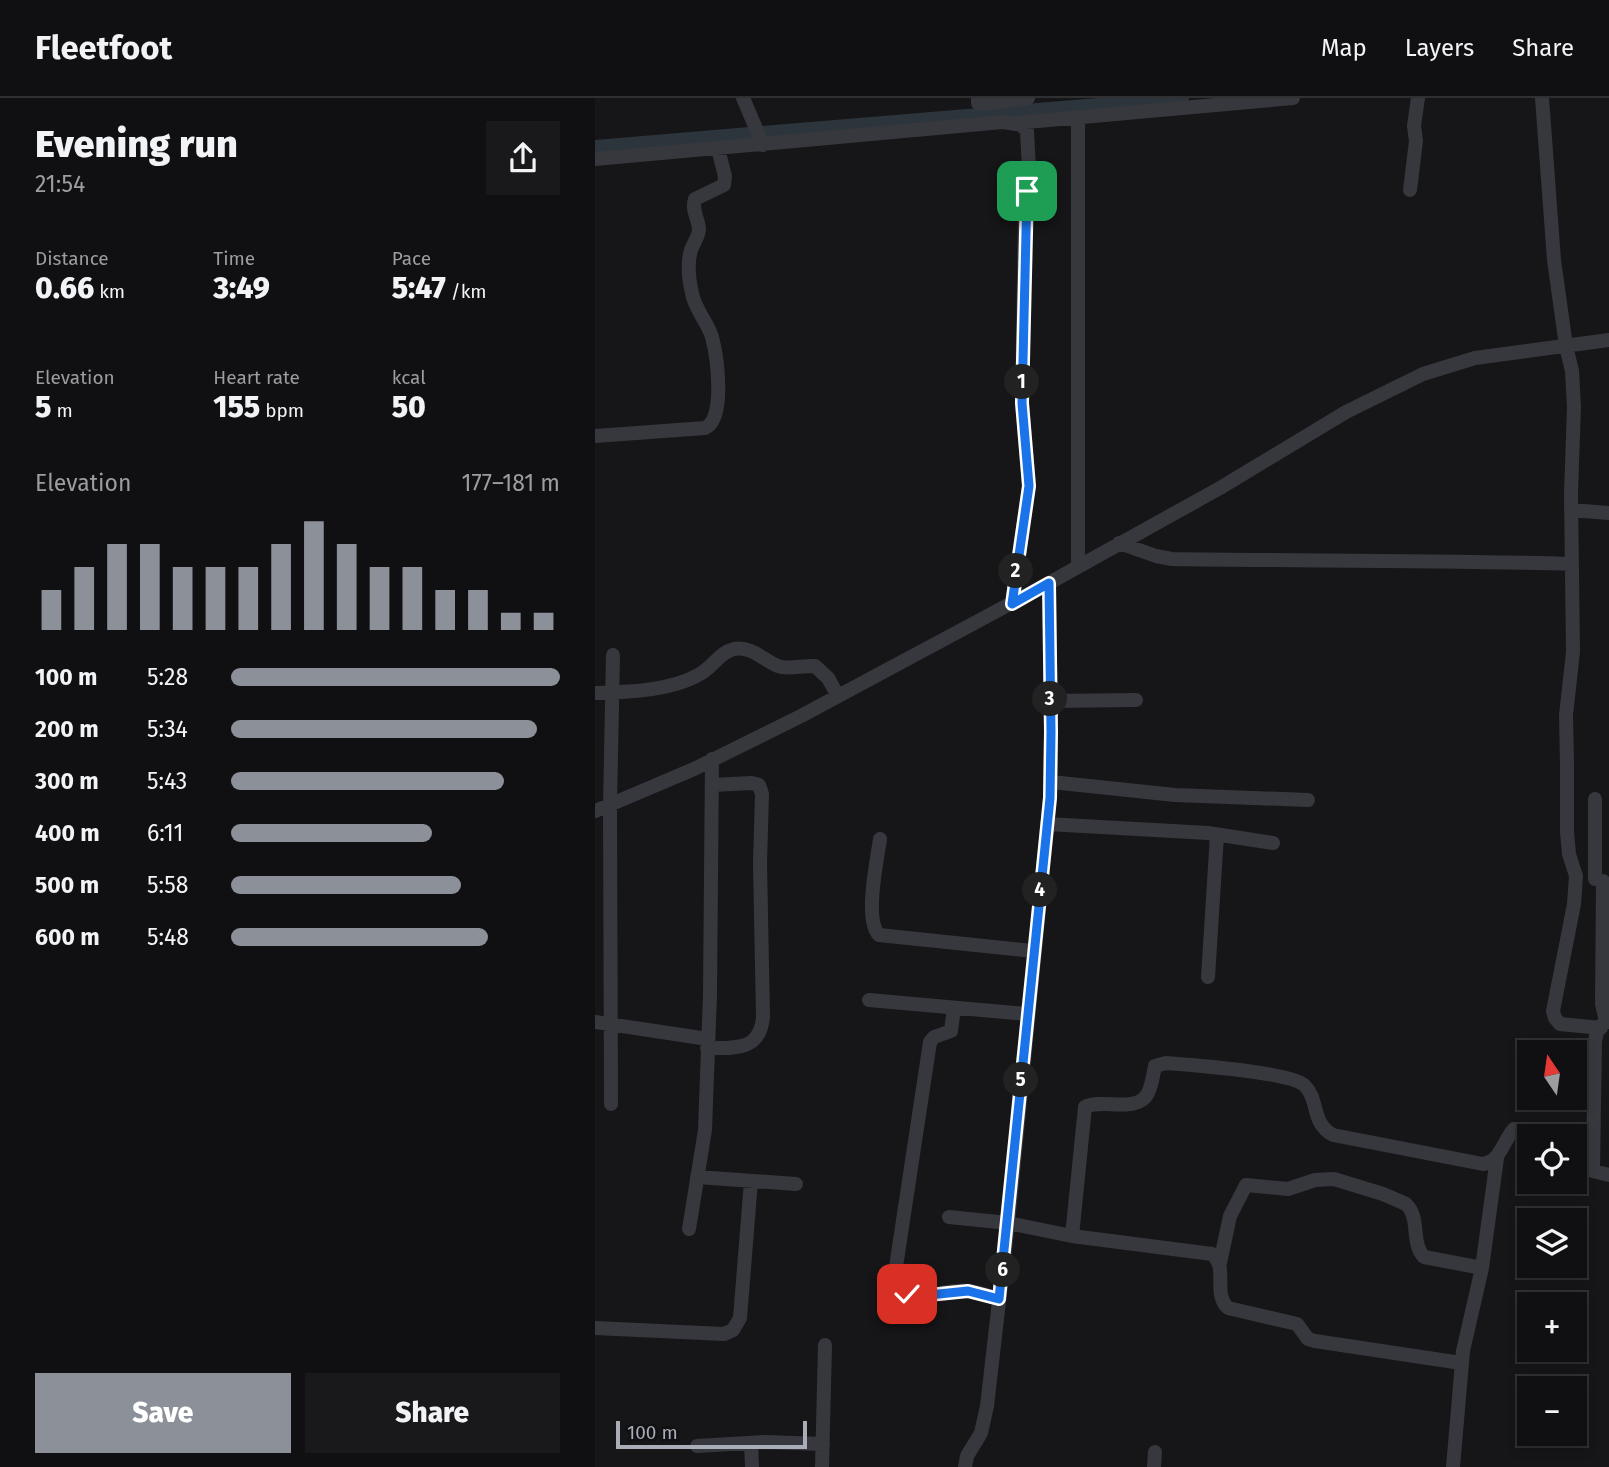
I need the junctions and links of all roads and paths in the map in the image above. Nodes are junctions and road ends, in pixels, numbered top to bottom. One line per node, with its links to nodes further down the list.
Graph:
1 (743, 98): 10 (street)
2 (1028, 98): 6 (street)
3 (1293, 98): 7 (street)
4 (1418, 98): 13 (street)
5 (1542, 98): 15 (street)
6 (978, 100): 9 (street)
7 (1078, 117): 8 (street); 21 (street)
8 (1013, 123): 9 (street); 23 (street)
9 (980, 125): 10 (street)
10 (760, 140): 11 (street)
11 (718, 149): 12 (street); 16 (street)
12 (595, 159)
13 (1410, 190)
14 (1609, 340): 15 (street)
15 (1566, 346): 17 (street); 19 (street)
16 (595, 436)
17 (1571, 510): 18 (street); 20 (street)
18 (1609, 513)
19 (1119, 544): 20 (street); 21 (street)
20 (1572, 564): 41 (street)
21 (1078, 566): 22 (street)
22 (1049, 583): 23 (street); 29 (street)
23 (1012, 604): 27 (street)
24 (613, 655): 26 (street)
25 (595, 693): 26 (street)
26 (613, 693): 27 (street); 35 (street)
27 (838, 696): 30 (street)
28 (1136, 700): 29 (street)
29 (1050, 701): 31 (street)
30 (712, 759): 32 (street); 35 (street)
31 (1051, 782): 34 (street); 37 (street)
32 (712, 785): 51 (street); 51 (street)
33 (1595, 799): 42 (street)
34 (1308, 800)
35 (610, 805): 36 (street); 49 (street)
36 (595, 811)
37 (1047, 824): 38 (street); 43 (street)
38 (1217, 835): 40 (street); 44 (street)
39 (880, 839): 43 (street)
40 (1273, 843)
41 (1576, 876): 42 (street); 50 (street)
42 (1602, 880): 50 (street)
43 (1033, 951): 47 (street)
44 (1208, 977)
45 (869, 1000): 46 (street)
46 (954, 1008): 47 (street); 67 (street)
47 (1027, 1014): 62 (street)
48 (595, 1022): 49 (street)
49 (611, 1024): 51 (street); 52 (street)
50 (1605, 1024): 56 (street)
51 (708, 1044): 58 (street)
52 (611, 1104)
53 (1517, 1129): 54 (street)
54 (1497, 1158): 64 (street); 66 (street)
55 (1587, 1167): 56 (street)
56 (1593, 1171): 57 (street)
57 (1609, 1175)
58 (697, 1177): 59 (street); 63 (street)
59 (751, 1181): 60 (street); 68 (street)
60 (796, 1184)
61 (949, 1217): 62 (street)
62 (1008, 1223): 64 (street); 67 (street)
63 (689, 1229)
64 (1072, 1236): 65 (street)
65 (1220, 1263): 66 (street); 70 (street)
66 (1482, 1268): 70 (street)
67 (999, 1299): 76 (street)
68 (595, 1328)
69 (825, 1345): 72 (street)
70 (1461, 1363): 77 (street)
71 (751, 1443): 72 (street); 73 (street); 74 (street)
72 (823, 1444): 75 (street)
73 (697, 1446)
74 (753, 1467)
75 (823, 1467)
76 (965, 1467)
77 (1453, 1467)

